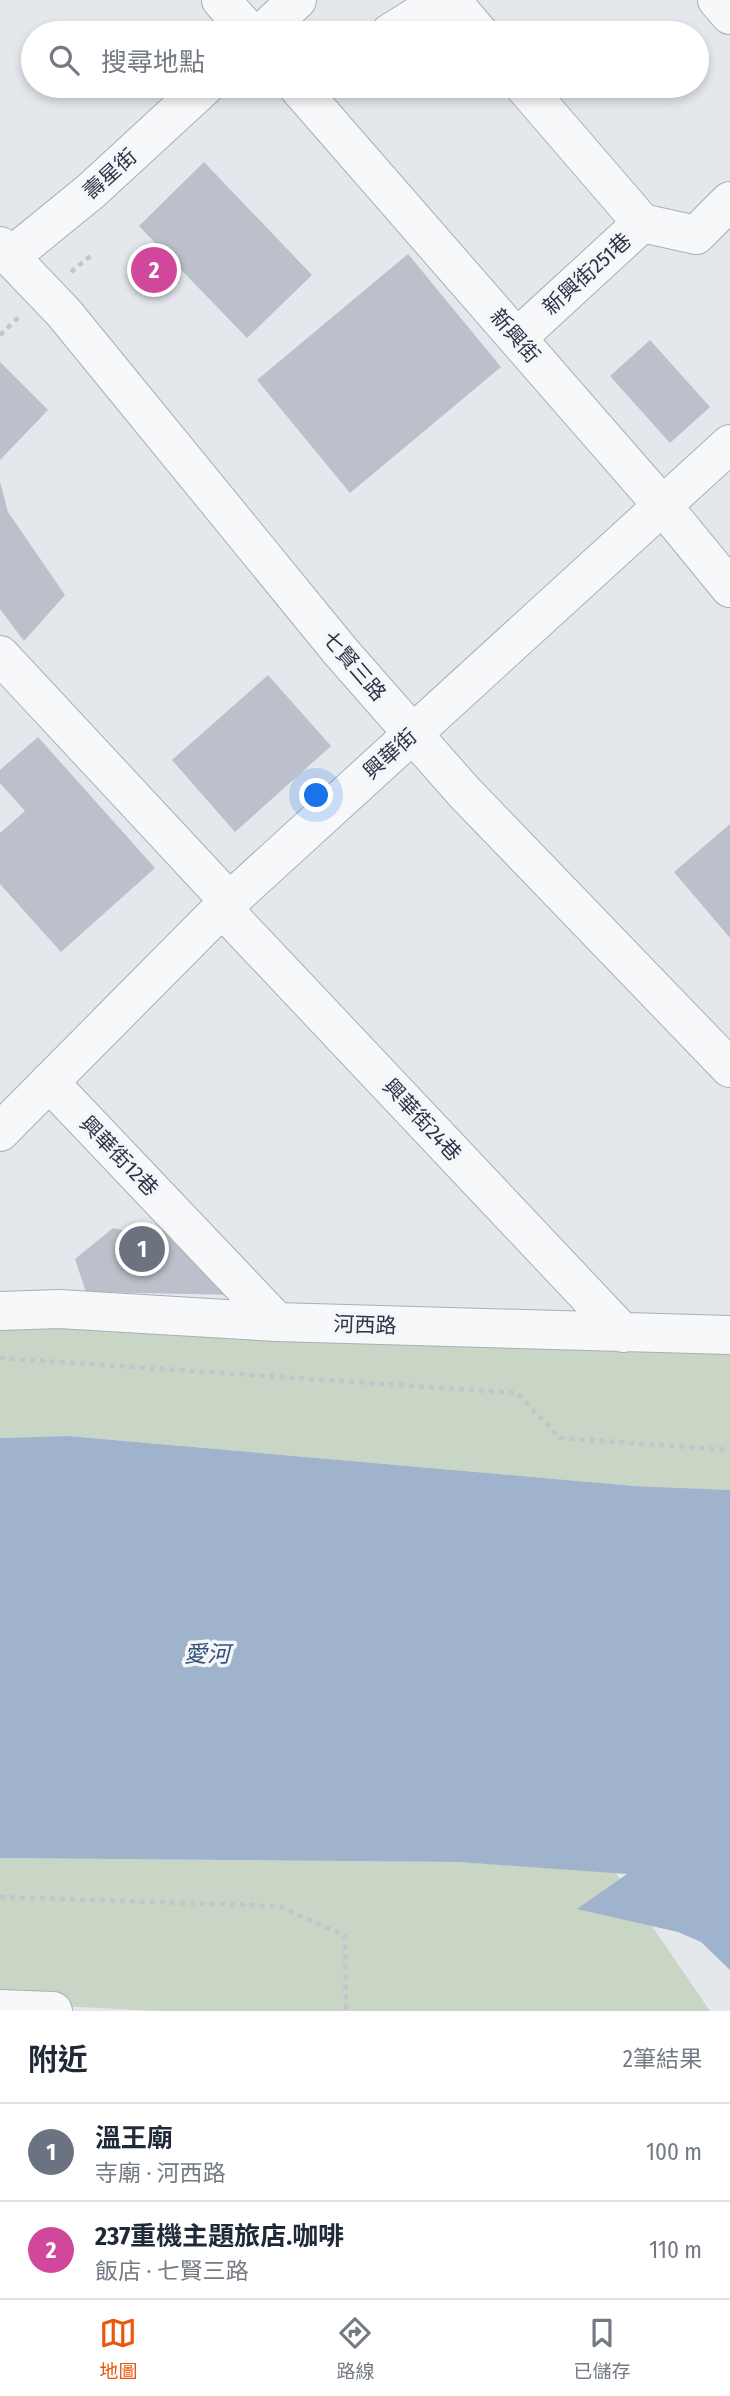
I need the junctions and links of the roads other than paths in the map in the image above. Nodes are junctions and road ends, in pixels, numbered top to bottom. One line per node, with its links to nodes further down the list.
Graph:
1 (221, 0): 7 (street)
2 (297, 0): 8 (street)
3 (443, 0): 9 (street)
4 (451, 0): 10 (street)
5 (717, 0): 6 (street)
6 (730, 15)
7 (239, 21)
8 (275, 21)
9 (409, 21)
10 (469, 21)
11 (192, 98): 16 (street, 壽星街)
12 (310, 98): 17 (street, 新興街)
13 (534, 98): 15 (street)
14 (730, 201): 15 (street, 新興街251巷)
15 (642, 223): 17 (street, 新興街251巷)
16 (5, 251): 23 (street, 七賢三路)
17 (517, 338): 19 (street, 新興街)
18 (730, 444): 19 (street, 興華街)
19 (662, 505): 20 (street, 新興街); 23 (street, 興華街)
20 (730, 588)
21 (0, 655): 24 (street)
22 (0, 681): 24 (street)
23 (413, 733): 24 (street, 興華街); 25 (street, 七賢三路)
24 (222, 908): 26 (street, 興華街); 30 (street, 興華街24巷)
25 (730, 1068)
26 (27, 1087): 27 (street, 興華街); 29 (street, 興華街12巷)
27 (0, 1132)
28 (0, 1311): 29 (street, 河西路)
29 (277, 1322): 30 (street, 河西路)
30 (623, 1332): 31 (street, 河西路)
31 (730, 1335)
32 (0, 2009): 33 (street)
33 (53, 2011)

